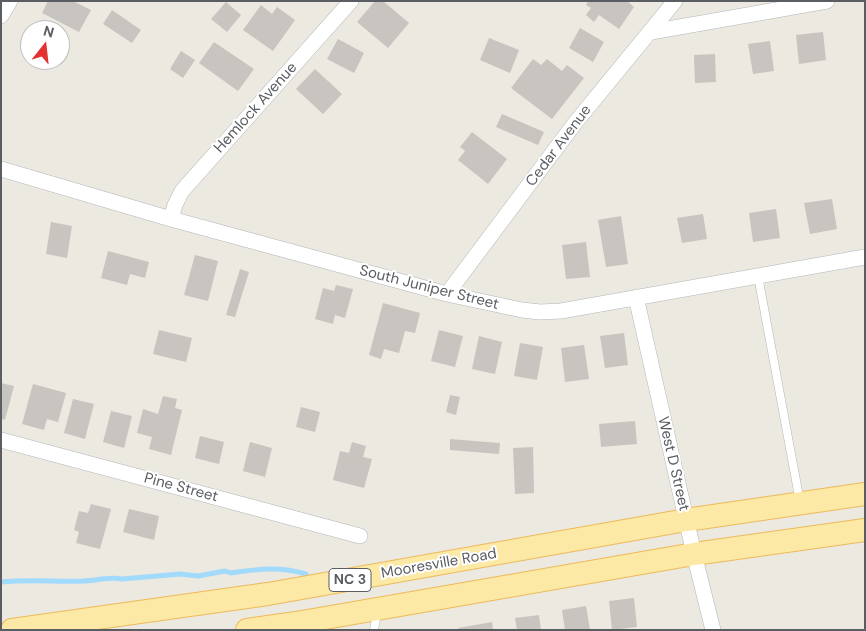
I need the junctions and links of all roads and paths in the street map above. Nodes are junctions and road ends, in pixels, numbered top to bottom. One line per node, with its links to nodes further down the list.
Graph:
1 (10, 1): 5 (street)
2 (351, 1): 8 (street, Hemlock Avenue)
3 (675, 1): 6 (street, Cedar Avenue)
4 (827, 1): 6 (street)
5 (1, 16)
6 (651, 32): 11 (street, Cedar Avenue)
7 (1, 170): 8 (street, South Juniper Street)
8 (171, 219): 11 (street, South Juniper Street)
9 (865, 257): 10 (street, South Juniper Street)
10 (758, 276): 12 (street, South Juniper Street); 15 (lane)
11 (447, 294): 12 (street, South Juniper Street)
12 (636, 297): 16 (street, West D Street)
13 (1, 440): 18 (street, Pine Street)
14 (865, 494): 15 (main road, Mooresville Road)
15 (800, 503): 16 (main road, Mooresville Road)
16 (686, 520): 19 (street, West D Street); 22 (main road, Mooresville Road / NC 3)
17 (865, 530): 19 (main road)
18 (360, 536)
19 (694, 554): 20 (main road); 24 (street, West D Street)
20 (376, 619): 21 (main road)
21 (297, 626): 23 (main road)
22 (12, 630)
23 (247, 630)
24 (713, 630)

